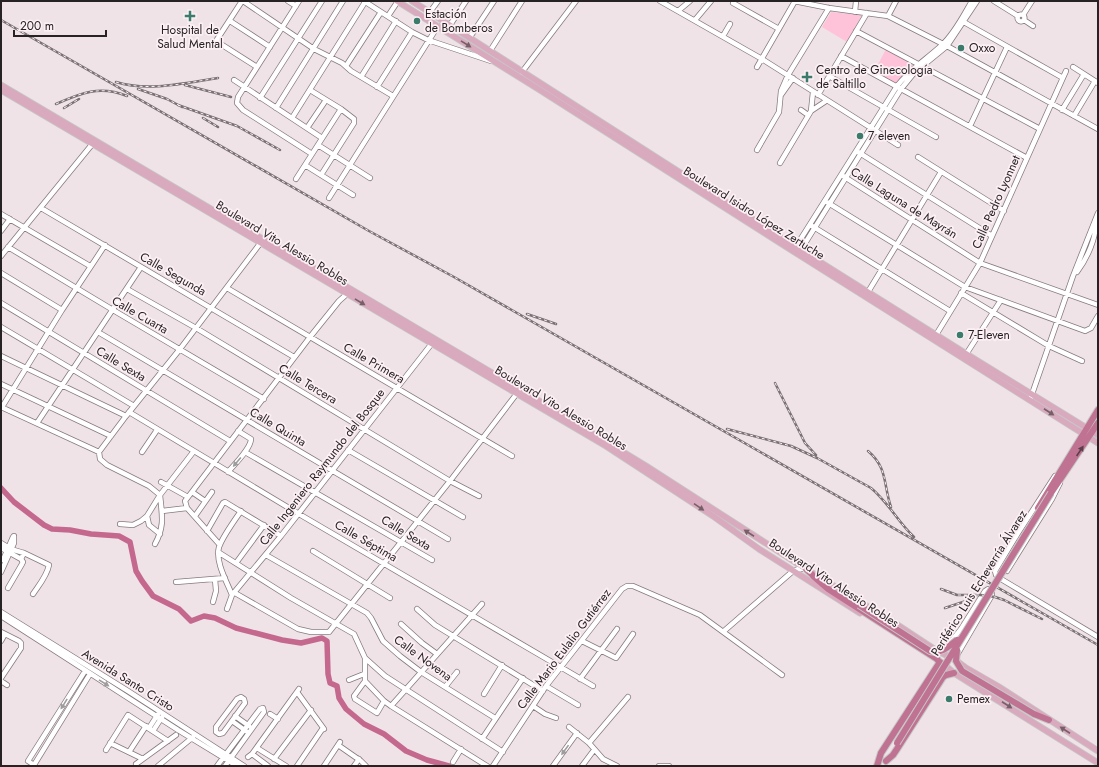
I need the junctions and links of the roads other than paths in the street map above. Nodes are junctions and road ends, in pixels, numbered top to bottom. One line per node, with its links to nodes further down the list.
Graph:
1 (243, 1): 36 (street); 43 (street)
2 (288, 1): 25 (street)
3 (299, 1): 25 (street)
4 (322, 1): 49 (street)
5 (343, 1): 54 (street)
6 (398, 1): 23 (main road, Boulevard Isidro López Zertuche); 32 (street)
7 (438, 1): 29 (street)
8 (466, 1): 40 (street)
9 (494, 1): 48 (street)
10 (522, 1): 55 (street)
11 (576, 1): 66 (street)
12 (660, 1): 27 (street)
13 (690, 1): 27 (street)
14 (711, 1): 35 (street)
15 (795, 1): 26 (street); 44 (street)
16 (856, 1): 30 (street)
17 (896, 1): 33 (street)
18 (972, 1): 38 (street)
19 (977, 1): 38 (street)
20 (994, 1): 34 (street)
21 (1032, 1): 34 (street)
22 (364, 2): 28 (street); 57 (street)
23 (409, 3): 29 (main road, Boulevard Isidro López Zertuche); 41 (main road, Boulevard Isidro López Zertuche)
24 (733, 3): 44 (street)
25 (296, 6): 43 (street)
26 (829, 8): 30 (street); 71 (street)
27 (678, 11): 35 (street)
28 (381, 12): 32 (street); 61 (street)
29 (430, 12): 40 (main road, Boulevard Isidro López Zertuche)
30 (855, 12): 31 (street)
31 (867, 13): 33 (street); 45 (street)
32 (388, 16): 37 (street)
33 (888, 16): 51 (street)
34 (1022, 17): 42 (street)
35 (696, 20): 47 (street)
36 (230, 21): 52 (street); 62 (street)
37 (396, 21): 46 (street); 70 (street)
38 (962, 21): 51 (street); 53 (street)
39 (730, 24): 47 (street)
40 (450, 25): 48 (main road, Boulevard Isidro López Zertuche)
41 (438, 26): 50 (street); 59 (main road, Boulevard Isidro López Zertuche, one-way to 59)
42 (1033, 26)
43 (283, 28): 49 (street); 52 (street)
44 (779, 29): 58 (street)
45 (856, 31): 56 (street); 60 (street)
46 (412, 32): 50 (street); 77 (street)
47 (723, 36): 58 (street)
48 (470, 37): 55 (main road, Boulevard Isidro López Zertuche)
49 (298, 38): 54 (street); 84 (street)
50 (428, 40): 59 (street); 83 (street)
51 (945, 45): 60 (street); 67 (street)
52 (270, 47): 62 (street)
53 (1007, 47): 67 (street); 72 (street)
54 (314, 48): 57 (street); 90 (street)
55 (490, 51): 66 (main road, Boulevard Isidro López Zertuche)
56 (841, 56): 69 (street); 78 (street)
57 (329, 58): 61 (street); 80 (street)
58 (762, 59): 63 (street); 71 (street)
59 (498, 63): 89 (main road, Boulevard Isidro López Zertuche)
60 (919, 65): 78 (street); 85 (street)
61 (346, 66): 70 (street)
62 (257, 67): 76 (street)
63 (757, 67)
64 (1073, 67): 68 (street)
65 (1066, 71): 72 (street, Calle Pedro Lyonnet)
66 (522, 72): 89 (main road, Boulevard Isidro López Zertuche)
67 (995, 72): 85 (street); 88 (street)
68 (1084, 74): 74 (street); 94 (street)
69 (829, 76): 82 (street); 91 (street)
70 (361, 77): 77 (street)
71 (791, 77): 81 (street); 108 (street)
72 (1062, 78): 88 (street, Calle Pedro Lyonnet)
73 (234, 80): 76 (street)
74 (1097, 82): 96 (street)
75 (1, 85): 105 (main road, Boulevard Vito Alessio Robles)
76 (245, 87): 84 (street); 110 (street)
77 (377, 87): 83 (street)
78 (899, 88): 91 (street); 98 (street)
79 (1, 90): 105 (main road, Boulevard Vito Alessio Robles)
80 (310, 90): 86 (street); 97 (street)
81 (813, 92): 82 (street); 95 (street)
82 (818, 95): 87 (street)
83 (393, 96): 116 (street)
84 (260, 98): 90 (street)
85 (983, 99): 98 (street); 101 (street)
86 (326, 100): 92 (street); 99 (street)
87 (826, 101): 95 (street); 100 (street)
88 (1051, 104): 94 (street); 101 (street, Calle Pedro Lyonnet)
89 (569, 105): 141 (main road, Boulevard Isidro López Zertuche)
90 (276, 108): 97 (street)
91 (886, 108): 100 (street); 103 (street)
92 (341, 109): 104 (street); 111 (street)
93 (801, 110): 95 (street)
94 (1062, 110): 96 (street)
95 (810, 113): 114 (street)
96 (1074, 116): 102 (street)
97 (292, 118): 99 (street)
98 (970, 126): 113 (street)
99 (307, 128): 104 (street)
100 (873, 129): 107 (street); 109 (street)
101 (1040, 129): 113 (street, Calle Pedro Lyonnet)
102 (1098, 129)
103 (936, 137)
104 (322, 138): 106 (street)
105 (94, 142): 127 (street); 137 (main road, Boulevard Vito Alessio Robles)
106 (318, 145): 110 (street); 111 (street)
107 (898, 145)
108 (757, 150)
109 (858, 153): 119 (street); 124 (street)
110 (312, 154): 115 (street)
111 (333, 155): 116 (street); 118 (street)
112 (918, 157): 117 (street)
113 (1027, 158): 128 (street, Calle Pedro Lyonnet)
114 (780, 163)
115 (305, 165): 118 (street); 121 (street)
116 (350, 165): 120 (street); 122 (street)
117 (941, 172): 124 (street); 128 (street)
118 (321, 175): 122 (street)
119 (843, 176): 126 (street); 132 (street, Calle Laguna de Mayrán)
120 (370, 178)
121 (296, 179)
122 (336, 185): 123 (street); 125 (street)
123 (353, 195)
124 (927, 196): 132 (street); 136 (street)
125 (329, 198)
126 (827, 203): 133 (street); 139 (street)
127 (41, 208): 134 (street); 138 (street, Calle Segunda)
128 (1004, 210): 136 (street, Calle Pedro Lyonnet)
129 (1098, 213): 157 (street)
130 (1, 214): 131 (street)
131 (10, 219): 134 (street); 135 (street)
132 (912, 220): 139 (street); 144 (street, Calle Laguna de Mayrán)
133 (812, 226): 141 (street); 147 (street)
134 (24, 228): 140 (street); 145 (street)
135 (1, 231)
136 (992, 236): 144 (street, Calle Pedro Lyonnet)
137 (262, 241): 142 (main road, Boulevard Vito Alessio Robles); 150 (street)
138 (105, 245): 145 (street); 146 (street, Calle Segunda)
139 (897, 245): 147 (street); 149 (street)
140 (8, 247): 143 (street); 151 (street, Calle Cuarta)
141 (797, 250): 154 (main road, Boulevard Isidro López Zertuche); 168 (main road, Boulevard Isidro López Zertuche)
142 (282, 253): 153 (main road, Boulevard Vito Alessio Robles); 156 (main road, Boulevard Vito Alessio Robles)
143 (1, 256)
144 (980, 263): 149 (street, Calle Pedro Lyonnet); 157 (street, Calle Laguna de Mayrán)
145 (90, 266): 151 (street)
146 (142, 267): 152 (street); 161 (street, Calle Segunda)
147 (882, 269): 154 (street); 164 (street)
148 (1, 273): 162 (street)
149 (965, 287): 155 (street, Calle Pedro Lyonnet); 158 (street)
150 (227, 288): 161 (street); 174 (street, Calle Primera)
151 (76, 289): 162 (street); 163 (street, Calle Cuarta)
152 (127, 289): 163 (street); 170 (street, Calle Tercera)
153 (352, 290): 156 (street); 175 (main road, Boulevard Vito Alessio Robles)
154 (868, 292): 168 (main road, Boulevard Isidro López Zertuche)
155 (961, 293): 164 (street, Calle Pedro Lyonnet); 165 (street)
156 (346, 294): 174 (street); 175 (main road, Boulevard Vito Alessio Robles, one-way to 175)
157 (1067, 294): 160 (street, Calle Laguna de Mayrán); 167 (street)
158 (1001, 300): 165 (street); 167 (street)
159 (1, 303): 171 (street, Calle Sexta)
160 (1098, 305)
161 (211, 308): 170 (street); 182 (street, Calle Segunda)
162 (62, 310): 171 (street)
163 (113, 310): 172 (street); 178 (street, Calle Cuarta)
164 (950, 311): 173 (street, Calle Pedro Lyonnet)
165 (993, 312): 176 (street); 181 (street)
166 (1098, 316): 167 (street)
167 (1058, 321): 176 (street)
168 (915, 325): 173 (main road, Boulevard Isidro López Zertuche); 181 (main road, Boulevard Isidro López Zertuche)
169 (1, 327): 177 (street)
170 (196, 328): 178 (street); 187 (street, Calle Tercera)
171 (49, 332): 177 (street); 179 (street, Calle Sexta)
172 (98, 332): 179 (street); 186 (street, Calle Quinta)
173 (936, 335): 181 (main road, Boulevard Isidro López Zertuche)
174 (310, 337): 182 (street); 190 (street, Calle Primera)
175 (434, 342): 190 (street, Calle Ingeniero Raymundo del Bosque); 193 (main road, Boulevard Vito Alessio Robles)
176 (1049, 346): 183 (street); 194 (street)
177 (38, 349): 184 (street); 185 (street)
178 (180, 349): 186 (street); 195 (street, Calle Cuarta)
179 (84, 353): 185 (street); 192 (street, Calle Sexta)
180 (1, 356): 184 (street, Calle Séptima)
181 (965, 356): 194 (main road, Boulevard Isidro López Zertuche)
182 (294, 358): 187 (street)
183 (1082, 361)
184 (26, 368): 189 (street, Calle Séptima); 191 (street)
185 (73, 370): 189 (street); 196 (street)
186 (163, 370): 192 (street); 201 (street, Calle Quinta)
187 (279, 378): 195 (street); 206 (street, Calle Tercera)
188 (1, 384): 191 (street)
189 (63, 385): 198 (street); 200 (street, Calle Séptima)
190 (397, 387): 206 (street, Calle Ingeniero Raymundo del Bosque); 212 (street, Calle Primera)
191 (12, 390): 197 (street); 198 (street)
192 (147, 391): 196 (street); 213 (street, Calle Sexta)
193 (519, 392): 212 (street); 228 (main road, Boulevard Vito Alessio Robles)
194 (1031, 397): 204 (main road, Boulevard Isidro López Zertuche); 209 (main road, Boulevard Isidro López Zertuche, one-way to 209)
195 (264, 399): 201 (street)
196 (134, 406): 200 (street)
197 (2, 407): 202 (street)
198 (48, 407): 202 (street); 210 (street)
199 (1098, 410): 204 (highway, Periférico Luis Echeverría Álvarez)
200 (128, 414): 205 (street, Calle Séptima); 210 (street)
201 (246, 420): 207 (street); 222 (street, Calle Quinta)
202 (37, 423): 217 (street)
203 (1098, 423): 208 (highway, Periférico Luis Echeverría Álvarez)
204 (1086, 428): 208 (main road, Boulevard Isidro López Zertuche); 209 (highway, Periférico Luis Echeverría Álvarez)
205 (157, 430): 216 (street, Calle Séptima); 218 (street)
206 (365, 430): 215 (street, Calle Ingeniero Raymundo del Bosque); 225 (street, Calle Tercera)
207 (238, 431): 213 (street); 219 (street)
208 (1095, 433): 211 (highway, Periférico Luis Echeverría Álvarez)
209 (1082, 434): 211 (main road, Boulevard Isidro López Zertuche); 224 (highway, Periférico Luis Echeverría Álvarez)
210 (111, 436): 217 (street)
211 (1089, 437): 214 (main road, Boulevard Isidro López Zertuche); 224 (highway, Periférico Luis Echeverría Álvarez, one-way to 211)
212 (482, 438): 220 (street, Calle Primera); 225 (street)
213 (230, 442): 221 (street)
214 (1098, 443)
215 (348, 450): 222 (street, Calle Ingeniero Raymundo del Bosque); 236 (street)
216 (194, 451): 221 (street, Calle Séptima); 227 (street)
217 (99, 452): 232 (street)
218 (142, 452)
219 (245, 452): 223 (street, one-way to 223); 229 (street, Calle Sexta)
220 (512, 456)
221 (214, 464): 223 (street, Calle Séptima); 230 (street)
222 (332, 471): 229 (street, Calle Ingeniero Raymundo del Bosque); 244 (street, Calle Quinta)
223 (228, 472): 240 (street, Calle Séptima)
224 (1060, 475): 268 (street); 268 (street); 295 (highway, Periférico Luis Echeverría Álvarez, bridge)
225 (450, 480): 233 (street, Calle Tercera); 236 (street)
226 (161, 482): 227 (street)
227 (168, 484): 232 (street); 234 (street)
228 (678, 489): 263 (main road, Boulevard Vito Alessio Robles, one-way to 228); 264 (main road, Boulevard Vito Alessio Robles, one-way to 264)
229 (316, 491): 240 (street, Calle Ingeniero Raymundo del Bosque); 251 (street, Calle Sexta)
230 (192, 492): 234 (street); 235 (street)
231 (212, 492): 235 (street)
232 (160, 494): 238 (street); 241 (street)
233 (479, 496)
234 (188, 497): 237 (street)
235 (205, 501): 242 (street)
236 (433, 501): 243 (street); 244 (street)
237 (186, 508): 238 (street); 242 (street)
238 (162, 511): 248 (street)
239 (241, 511): 246 (street); 247 (street); 253 (street)
240 (299, 514): 249 (street, Calle Ingeniero Raymundo del Bosque); 261 (street, Calle Séptima)
241 (147, 516): 245 (street); 248 (street)
242 (195, 516): 247 (street)
243 (462, 517)
244 (417, 521): 250 (street, Calle Quinta); 251 (street)
245 (120, 524)
246 (264, 525): 249 (street); 260 (street)
247 (207, 531): 253 (street)
248 (160, 534): 252 (street)
249 (282, 536): 257 (street, Calle Ingeniero Raymundo del Bosque)
250 (448, 539)
251 (401, 541): 259 (street, Calle Sexta); 261 (street)
252 (154, 544)
253 (220, 545): 256 (street)
254 (6, 548): 258 (street); 262 (street); 265 (street)
255 (312, 551): 272 (street)
256 (218, 552): 260 (street); 269 (street)
257 (266, 555): 266 (street, Calle Ingeniero Raymundo del Bosque); 278 (street, Calle Novena)
258 (23, 556): 273 (street); 274 (street)
259 (432, 560)
260 (236, 563): 266 (street)
261 (384, 563): 272 (street); 283 (street, Calle Séptima)
262 (1, 566)
263 (806, 569): 264 (street); 267 (highway); 297 (main road, Boulevard Vito Alessio Robles)
264 (793, 571): 288 (street); 302 (main road, Boulevard Vito Alessio Robles)
265 (1, 572)
266 (251, 573): 275 (street, Calle Ingeniero Raymundo del Bosque); 285 (street)
267 (813, 576): 295 (highway, bridge); 302 (highway)
268 (1002, 577): 292 (street)
269 (225, 578): 270 (street); 275 (street)
270 (215, 579): 271 (street); 277 (street)
271 (176, 582)
272 (367, 584): 276 (street); 278 (street)
273 (8, 588)
274 (33, 594)
275 (234, 594): 280 (street, Calle Ingeniero Raymundo del Bosque); 285 (street)
276 (390, 598)
277 (213, 602)
278 (352, 604): 285 (street); 307 (street, Calle Novena)
279 (482, 604): 283 (street)
280 (227, 609)
281 (417, 609): 291 (street)
282 (1, 612): 336 (street, Avenida Santo Cristo)
283 (472, 615): 291 (street); 305 (street, Calle Séptima)
284 (1, 616): 306 (street, Avenida Santo Cristo)
285 (337, 624): 301 (street)
286 (401, 624): 300 (street)
287 (617, 629): 298 (street)
288 (724, 631): 294 (street, Calle Mario Eulalio Gutiérrez); 313 (street)
289 (3, 633): 293 (street); 316 (street)
290 (633, 634): 298 (street)
291 (453, 636): 300 (street); 304 (street)
292 (1098, 637)
293 (1, 641)
294 (582, 641): 298 (street); 305 (street, Calle Mario Eulalio Gutiérrez)
295 (958, 641): 341 (highway, bridge); 354 (highway, Periférico Luis Echeverría Álvarez, bridge)
296 (947, 647): 297 (street); 299 (street); 299 (street, Periférico Luis Echeverría Álvarez)
297 (934, 649): 303 (main road, Boulevard Vito Alessio Robles)
298 (601, 650): 318 (street)
299 (959, 653): 303 (street, Periférico Luis Echeverría Álvarez); 303 (main road)
300 (437, 654): 307 (street)
301 (365, 658): 312 (street); 326 (street)
302 (940, 662): 303 (highway); 309 (highway); 310 (main road, Boulevard Vito Alessio Robles); 314 (highway)
303 (960, 664): 315 (main road); 341 (main road, Boulevard Vito Alessio Robles)
304 (502, 666): 317 (street); 328 (street)
305 (561, 667): 318 (street, Calle Séptima); 323 (street, Calle Mario Eulalio Gutiérrez)
306 (85, 671): 311 (street, Avenida Santo Cristo); 311 (street, one-way to 311)
307 (421, 672): 325 (street, Calle Novena); 326 (street)
308 (457, 672): 325 (street)
309 (932, 673): 314 (highway); 392 (highway)
310 (954, 673): 314 (highway); 315 (main road, Boulevard Vito Alessio Robles)
311 (90, 674): 336 (street, Avenida Santo Cristo, one-way to 336)
312 (364, 674): 319 (street); 320 (street)
313 (782, 675)
314 (943, 677): 370 (highway)
315 (962, 677): 371 (main road, Boulevard Vito Alessio Robles, one-way to 371)
316 (1, 678)
317 (523, 678): 327 (street); 338 (street)
318 (580, 679): 324 (street, Calle Séptima)
319 (350, 680)
320 (365, 681): 330 (street); 330 (street)
321 (1, 682): 322 (street)
322 (7, 685)
323 (546, 686): 327 (street, Calle Mario Eulalio Gutiérrez); 331 (street)
324 (593, 686)
325 (445, 687): 338 (street, Calle Novena)
326 (406, 689): 332 (street); 352 (street)
327 (543, 691): 333 (street, Calle Mario Eulalio Gutiérrez)
328 (484, 694)
329 (628, 697): 356 (street)
330 (384, 701): 332 (street)
331 (578, 705)
332 (391, 706): 358 (street)
333 (533, 706): 339 (street); 363 (street, Calle Mario Eulalio Gutiérrez)
334 (311, 710): 340 (street); 366 (street); 382 (street)
335 (270, 714): 340 (street)
336 (161, 715): 345 (street); 351 (street, Avenida Santo Cristo)
337 (235, 716): 342 (street); 342 (street); 343 (street)
338 (495, 718): 352 (street)
339 (556, 718)
340 (278, 720): 357 (street)
341 (1049, 720): 361 (main road, Boulevard Vito Alessio Robles, one-way to 341)
342 (232, 721): 347 (street)
343 (248, 725): 346 (street); 346 (street); 347 (street)
344 (569, 727): 349 (street)
345 (149, 728): 353 (street); 355 (street); 362 (street)
346 (252, 728): 348 (street)
347 (244, 730): 348 (street); 364 (street)
348 (249, 733): 368 (street)
349 (577, 734): 356 (street); 387 (street, one-way to 387)
350 (176, 735): 353 (street)
351 (193, 736): 364 (street, Avenida Santo Cristo); 375 (street)
352 (482, 739): 363 (street)
353 (168, 741): 365 (street)
354 (895, 742): 370 (highway, Periférico Luis Echeverría Álvarez); 392 (highway, Periférico Luis Echeverría Álvarez)
355 (110, 743): 359 (street); 362 (street)
356 (589, 743): 360 (street)
357 (257, 748): 366 (street); 380 (street)
358 (462, 749): 369 (street); 385 (street)
359 (106, 750)
360 (594, 750): 374 (street); 388 (street)
361 (1098, 751)
362 (129, 752): 365 (street)
363 (503, 752): 386 (street, Calle Mario Eulalio Gutiérrez)
364 (225, 756): 368 (street, Avenida Santo Cristo); 376 (street)
365 (143, 759): 372 (street)
366 (274, 759): 381 (street)
367 (359, 759): 373 (street); 383 (street); 384 (street)
368 (230, 760): 377 (street); 378 (street, Avenida Santo Cristo); 379 (street, Avenida Santo Cristo)
369 (453, 762)
370 (884, 763)
371 (1098, 763)
372 (136, 764)
373 (364, 765)
374 (610, 765): 389 (street)
375 (158, 766)
376 (217, 766)
377 (226, 766)
378 (237, 766)
379 (244, 766)
380 (267, 766)
381 (286, 766)
382 (297, 766)
383 (324, 766)
384 (354, 766)
385 (487, 766)
386 (493, 766)
387 (553, 766)
388 (582, 766)
389 (617, 766)
390 (659, 766): 391 (street)
391 (669, 766)
392 (877, 766)

